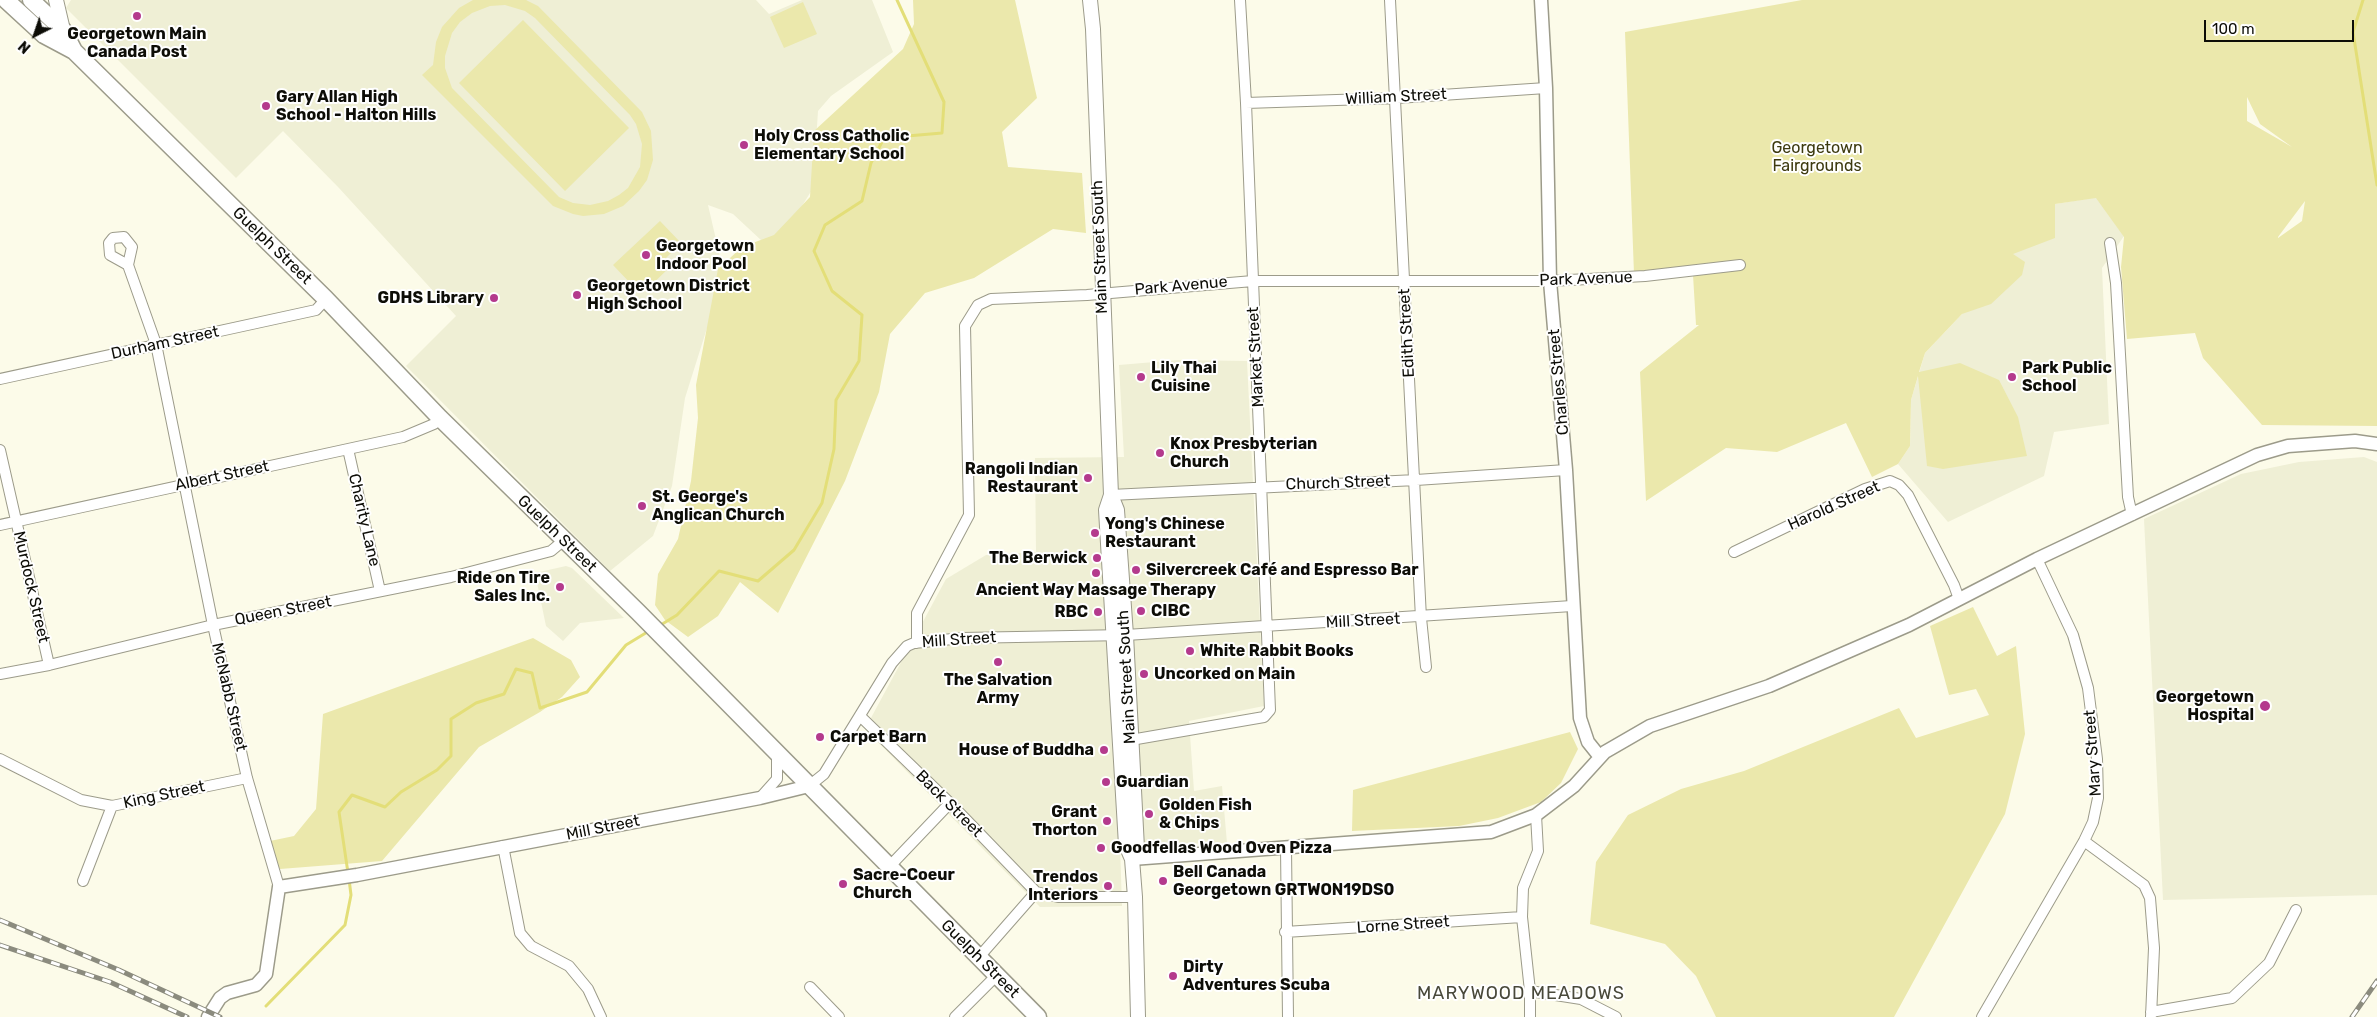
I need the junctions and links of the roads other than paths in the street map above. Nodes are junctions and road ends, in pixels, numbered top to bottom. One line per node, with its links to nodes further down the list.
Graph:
1 (6, 0): 9 (main road, Guelph Street)
2 (31, 0): 8 (main road, Guelph Street)
3 (56, 0): 8 (main road)
4 (1090, 0): 19 (main road, Main Street South)
5 (1240, 0): 12 (street, Market Street)
6 (1390, 0): 11 (street, Edith Street)
7 (1541, 0): 10 (street, Charles Street)
8 (63, 30): 9 (main road, Guelph Street)
9 (74, 51): 20 (main road, Guelph Street)
10 (1546, 88): 11 (street, William Street); 18 (street, Charles Street)
11 (1397, 98): 12 (street, William Street); 17 (street, Edith Street)
12 (1246, 103): 16 (street, Market Street)
13 (2110, 244): 32 (street)
14 (1740, 265): 18 (street, Park Avenue)
15 (128, 266): 21 (street, McNabb Street)
16 (1253, 281): 17 (street, Park Avenue); 19 (street, Park Avenue); 30 (street, Market Street)
17 (1404, 281): 18 (street, Park Avenue); 28 (street, Edith Street)
18 (1550, 281): 27 (street, Charles Street)
19 (1101, 293): 31 (main road, Main Street South); 45 (street, Park Avenue)
20 (326, 299): 21 (street, Durham Street); 23 (main road, Guelph Street)
21 (156, 344): 22 (street, Durham Street); 29 (street, McNabb Street)
22 (0, 379)
23 (440, 418): 25 (street, Albert Street); 35 (main road, Guelph Street)
24 (2377, 444): 32 (street)
25 (348, 449): 29 (street, Albert Street); 38 (street, Charity Lane)
26 (0, 450): 33 (street, Murdock Street)
27 (1566, 470): 28 (street, Church Street); 40 (street, Charles Street)
28 (1416, 480): 30 (street, Church Street); 41 (street, Edith Street)
29 (186, 484): 33 (street, Albert Street); 42 (street, McNabb Street)
30 (1263, 486): 31 (street, Church Street); 43 (street, Market Street)
31 (1110, 495): 44 (main road, Main Street South)
32 (2132, 515): 37 (street)
33 (16, 521): 34 (street, Albert Street); 46 (street, Murdock Street)
34 (0, 524)
35 (563, 540): 38 (street, Queen Street); 51 (main road, Guelph Street)
36 (1734, 552): 39 (street, Harold Street)
37 (2037, 559): 39 (street); 60 (street, Mary Street)
38 (380, 591): 42 (street, Queen Street)
39 (1959, 599): 52 (street)
40 (1572, 606): 41 (street, Mill Street); 52 (street, Charles Street)
41 (1421, 618): 43 (street, Mill Street); 47 (street, Edith Street)
42 (213, 625): 46 (street, Queen Street); 54 (street, McNabb Street)
43 (1268, 626): 44 (street, Mill Street); 50 (street, Market Street)
44 (1120, 635): 45 (street, Mill Street); 50 (main road, Main Street South)
45 (916, 643): 49 (street, Mill Street)
46 (49, 665): 48 (street, Queen Street)
47 (1426, 667)
48 (0, 674)
49 (861, 717): 55 (street, Mill Street); 57 (street, Back Street)
50 (1125, 742): 63 (main road, Main Street South)
51 (777, 754): 55 (main road, Guelph Street); 56 (street)
52 (1600, 757): 59 (street)
53 (0, 759): 58 (street, King Street)
54 (248, 778): 58 (street, King Street); 66 (street, McNabb Street)
55 (809, 786): 56 (street, Mill Street); 64 (main road, Guelph Street)
56 (760, 798): 61 (street, Mill Street)
57 (950, 803): 64 (street); 67 (street, Back Street)
58 (112, 806): 65 (street)
59 (1536, 815): 62 (street); 70 (street)
60 (2084, 841): 76 (street); 86 (street, Mary Street)
61 (503, 846): 66 (street, Mill Street); 78 (street)
62 (1286, 848): 63 (street); 71 (street)
63 (1132, 859): 68 (main road, Main Street South)
64 (888, 866): 72 (main road, Guelph Street)
65 (83, 881)
66 (279, 887): 77 (street, McNabb Street)
67 (1036, 892): 68 (street); 72 (street)
68 (1135, 898): 82 (main road, Main Street South)
69 (2296, 910): 76 (street)
70 (1522, 917): 71 (street, Lorne Street); 75 (street)
71 (1285, 932): 83 (street)
72 (978, 956): 73 (main road, Guelph Street)
73 (997, 975): 80 (street); 81 (main road, Guelph Street)
74 (810, 987): 79 (street)
75 (1530, 991): 84 (street); 85 (street)
76 (2151, 1014)
77 (208, 1017)
78 (601, 1017)
79 (839, 1017)
80 (955, 1017)
81 (1038, 1017)
82 (1138, 1017)
83 (1288, 1017)
84 (1530, 1017)
85 (1616, 1017)
86 (1982, 1017)

